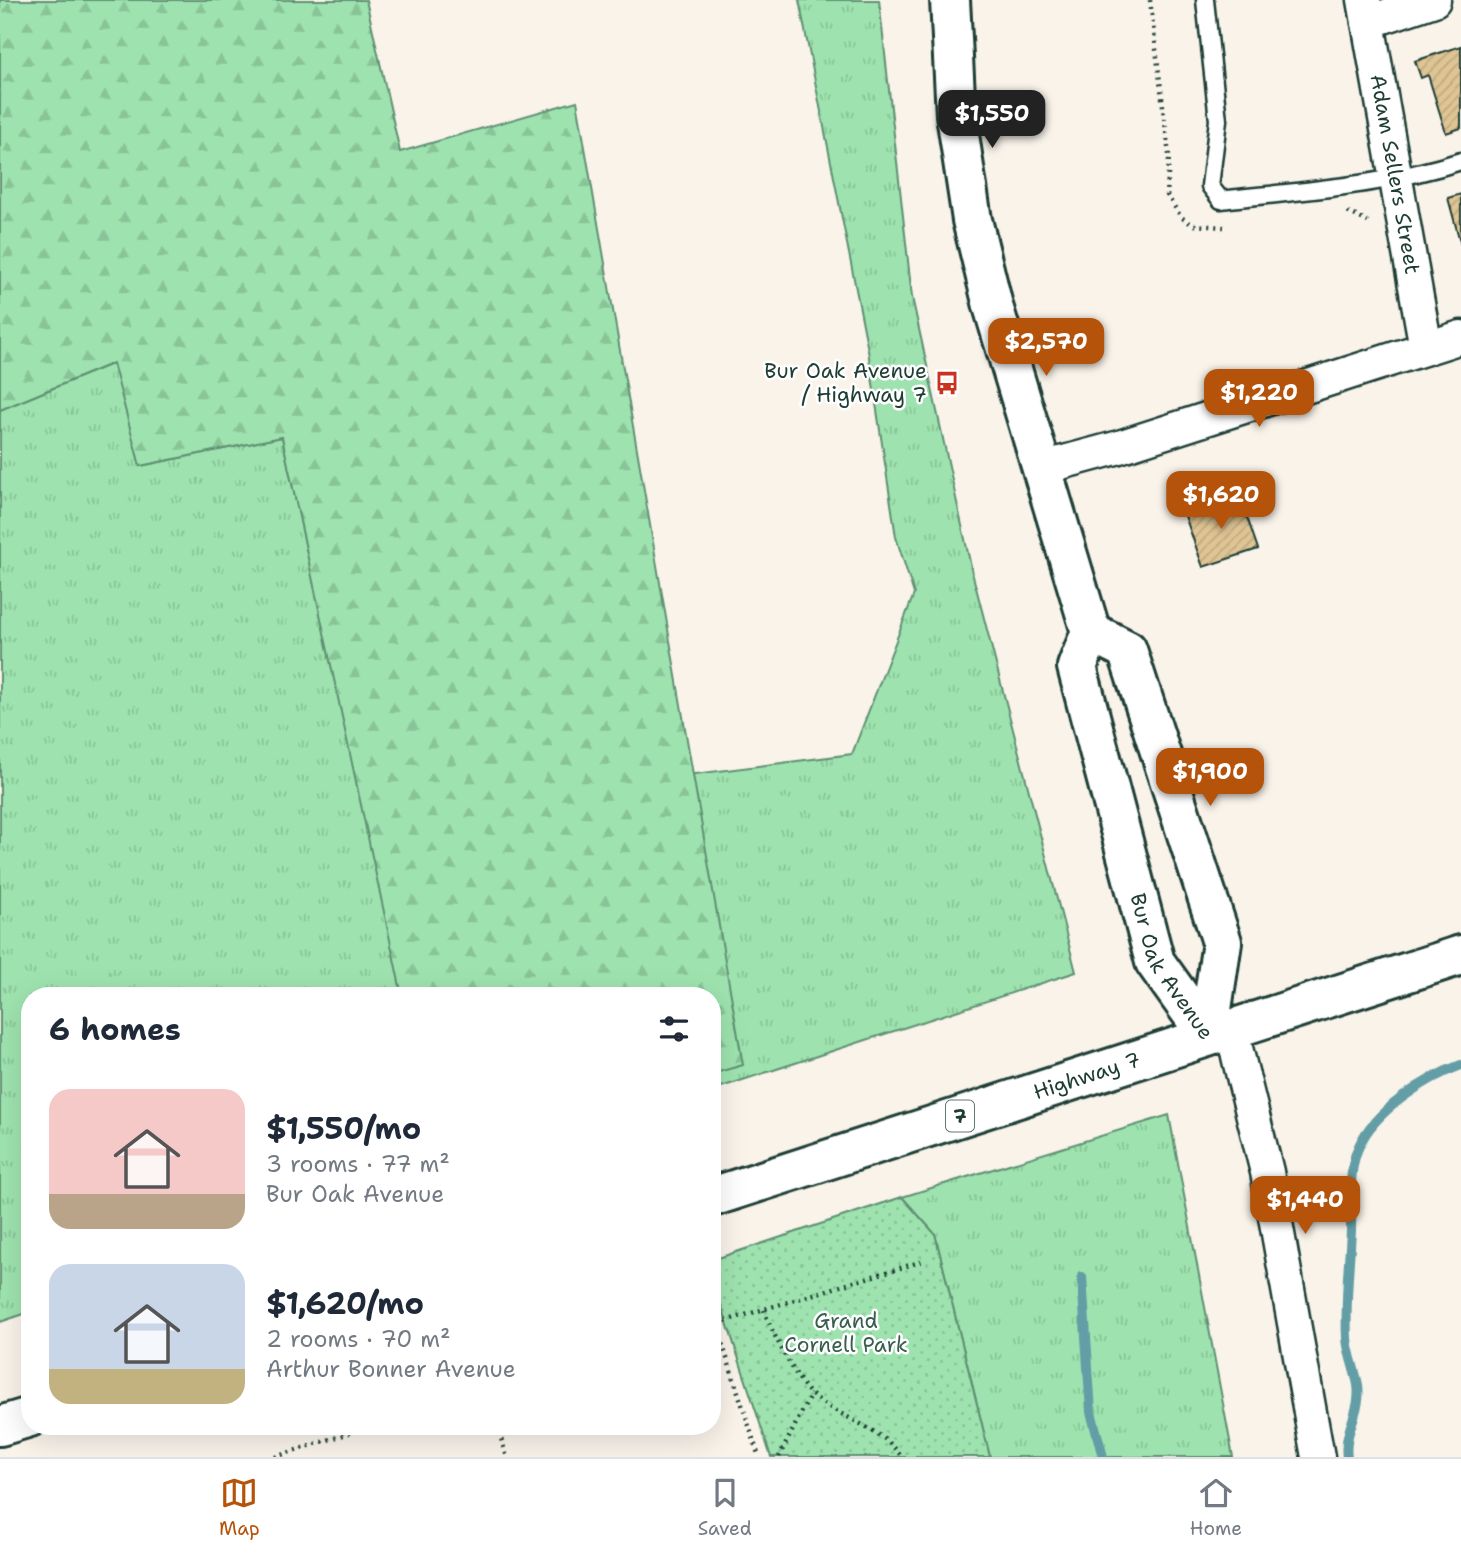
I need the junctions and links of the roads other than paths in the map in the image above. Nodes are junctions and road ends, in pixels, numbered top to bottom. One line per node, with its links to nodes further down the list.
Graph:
1 (950, 0): 9 (street)
2 (1205, 0): 6 (lane)
3 (1434, 0): 4 (street)
4 (1366, 11): 6 (street, Adam Sellers Street)
5 (1461, 161): 6 (lane)
6 (1394, 177): 8 (street, Adam Sellers Street)
7 (1461, 337): 8 (street)
8 (1426, 348): 9 (street)
9 (1042, 468): 10 (street)
10 (1091, 632): 12 (street, Bur Oak Avenue); 12 (street, Bur Oak Avenue)
11 (1461, 955): 12 (street, Highway 7 / 7)
12 (1219, 1032): 13 (street, Highway 7 / 7); 16 (street, Bur Oak Avenue)
13 (721, 1194)
14 (21, 1420): 15 (street)
15 (0, 1426)
16 (1318, 1457)

